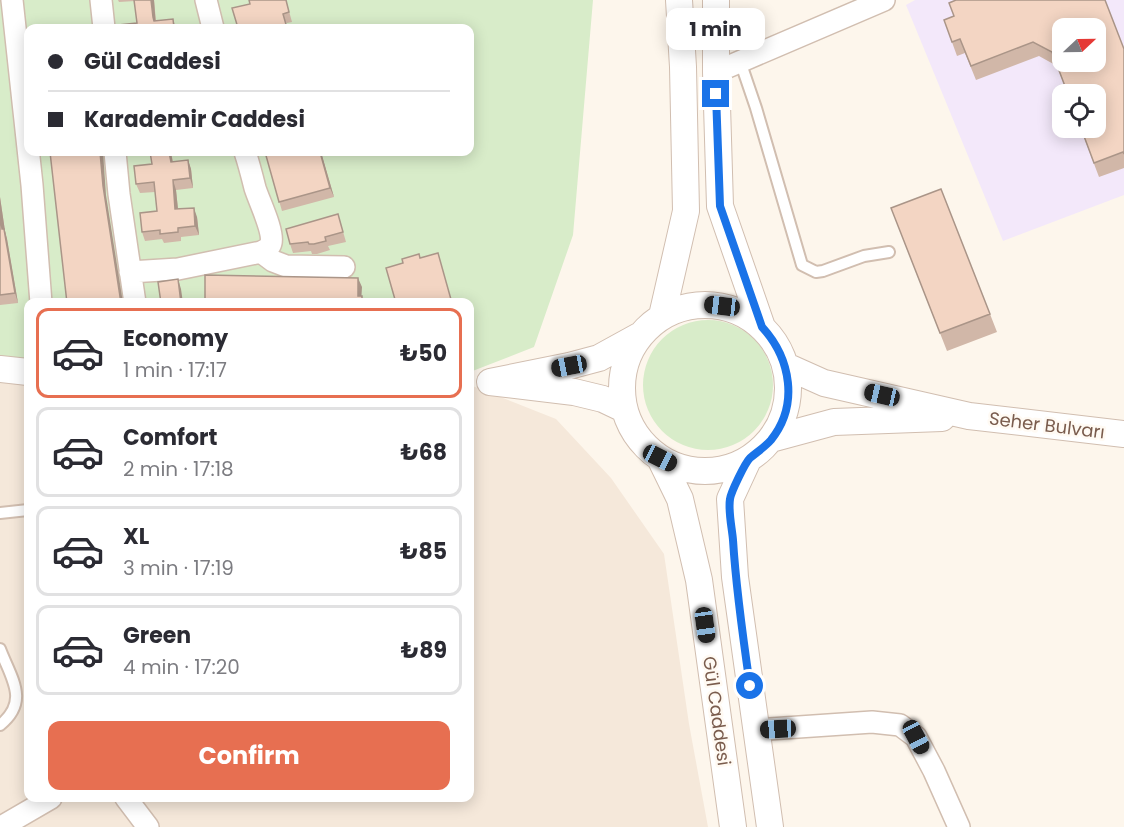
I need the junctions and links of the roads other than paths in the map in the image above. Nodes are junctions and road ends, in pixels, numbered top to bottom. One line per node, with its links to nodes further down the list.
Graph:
1 (12, 0): 11 (street)
2 (101, 0): 7 (street)
3 (206, 0): 8 (street)
4 (679, 0): 21 (street)
5 (716, 0): 10 (street)
6 (884, 0): 9 (street)
7 (104, 24)
8 (212, 24)
9 (740, 61): 10 (street); 16 (lane)
10 (716, 72): 22 (street)
11 (24, 111)
12 (29, 156): 19 (street)
13 (116, 156): 18 (street)
14 (246, 156): 15 (street)
15 (261, 252): 17 (street); 18 (street)
16 (889, 252)
17 (344, 267)
18 (130, 272): 20 (street)
19 (41, 298)
20 (134, 298)
21 (662, 316): 22 (street); 23 (street)
22 (762, 327): 24 (street)
23 (639, 336): 27 (street); 28 (street)
24 (786, 366): 29 (street, Seher Bulvarı); 31 (street)
25 (0, 369): 26 (street)
26 (24, 372)
27 (480, 382): 28 (street)
28 (624, 409): 32 (street)
29 (969, 416): 30 (street, Seher Bulvarı); 31 (street, Seher Bulvarı)
30 (1124, 434)
31 (771, 440): 33 (street)
32 (660, 458): 33 (street); 43 (street, Gül Caddesi)
33 (748, 460): 38 (street, Gül Caddesi)
34 (24, 510): 35 (lane)
35 (0, 513)
36 (0, 649): 37 (lane)
37 (0, 725)
38 (756, 730): 44 (street, Gül Caddesi); 45 (street)
39 (44, 802): 41 (street)
40 (129, 802): 42 (street)
41 (2, 827)
42 (148, 827)
43 (733, 827)
44 (770, 827)
45 (959, 827)

